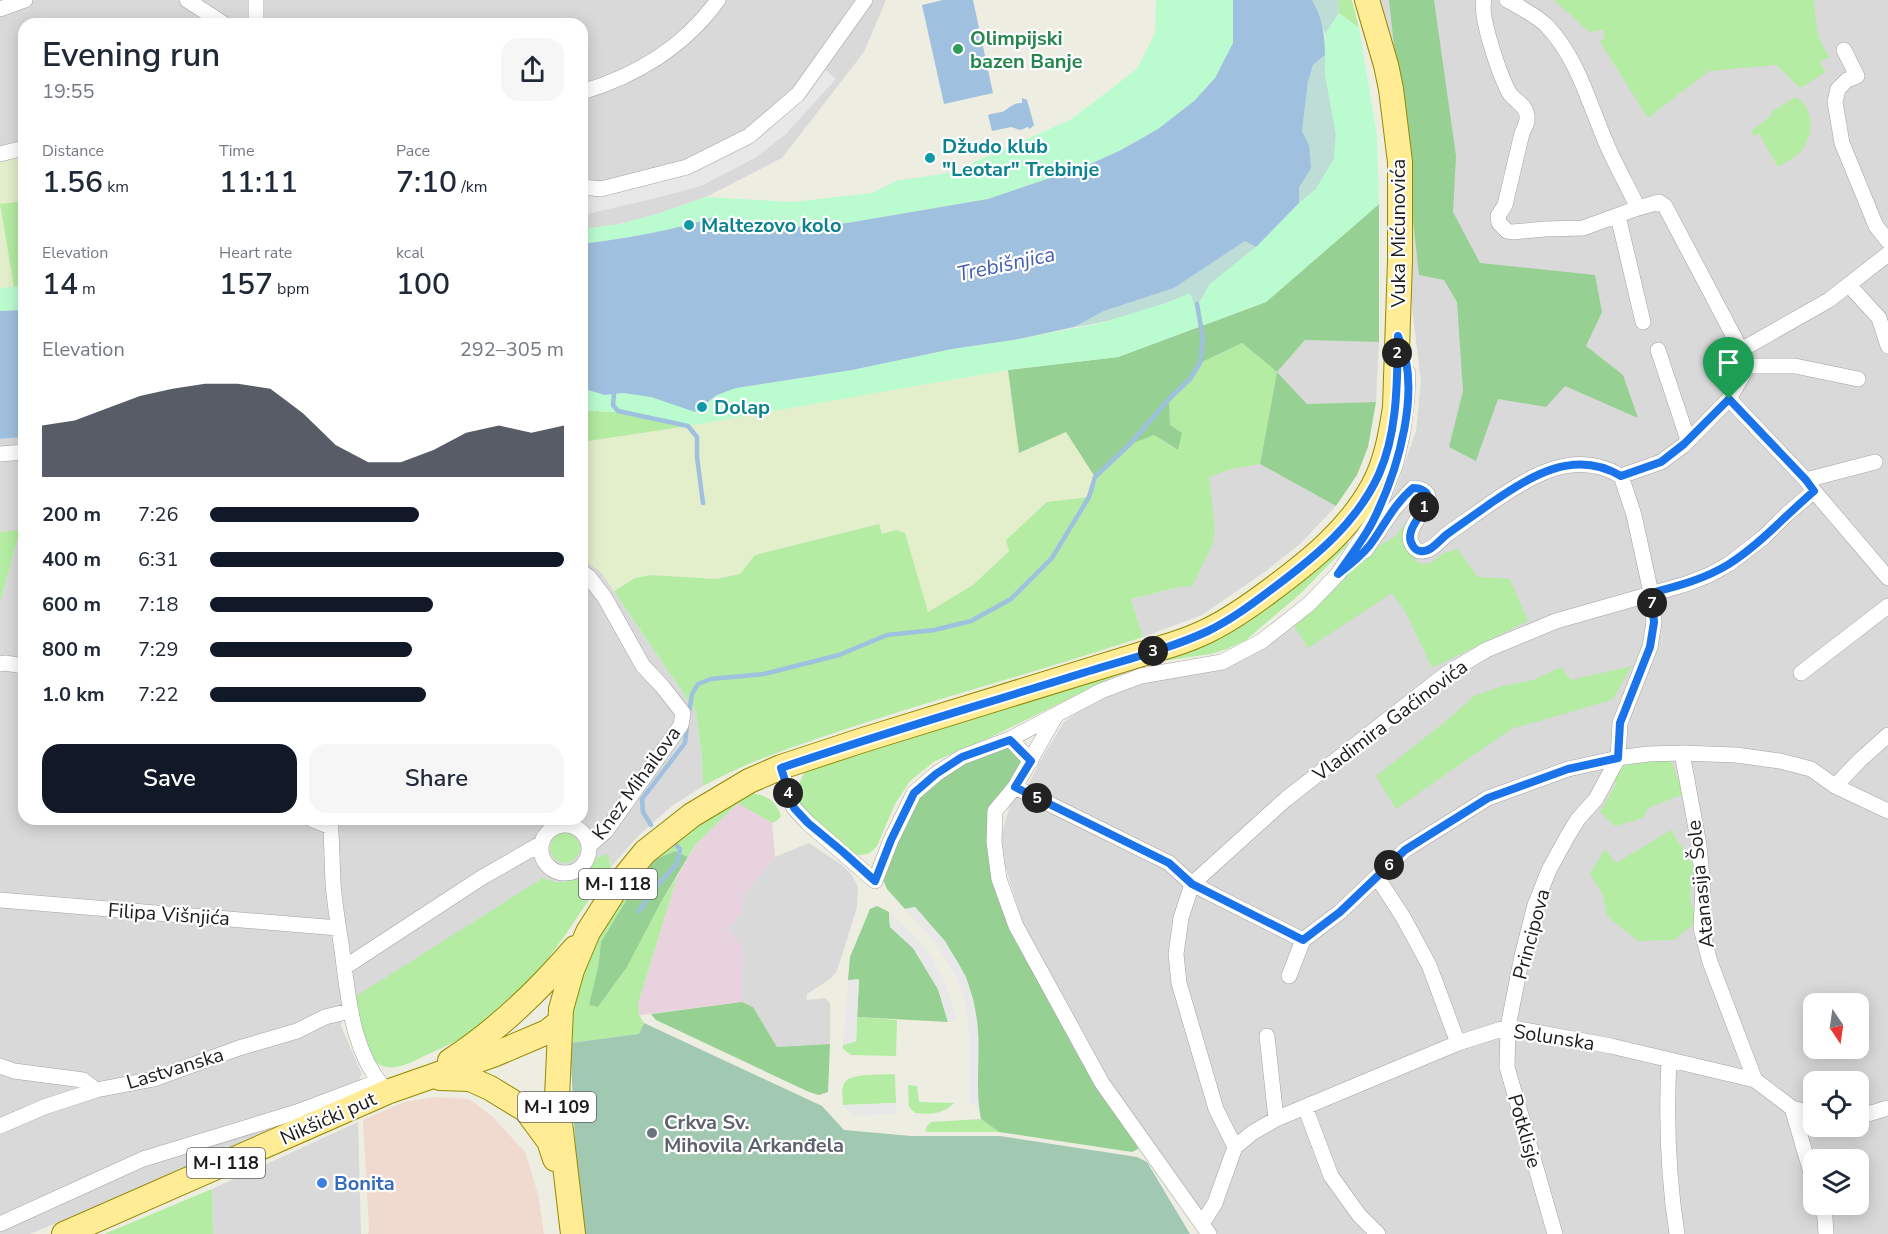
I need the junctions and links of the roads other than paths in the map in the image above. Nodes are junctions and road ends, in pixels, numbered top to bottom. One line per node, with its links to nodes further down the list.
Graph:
1 (25, 0): 9 (street)
2 (187, 0): 10 (street)
3 (256, 0): 11 (street)
4 (718, 0): 13 (street)
5 (866, 0): 16 (street)
6 (1367, 0): 23 (main road, Vuka Mićunovića / M-I 118)
7 (1484, 0): 18 (street)
8 (1507, 0): 17 (street)
9 (0, 9)
10 (215, 18)
11 (255, 18)
12 (1844, 50): 19 (street)
13 (588, 90)
14 (18, 150): 15 (street)
15 (0, 154)
16 (588, 188)
17 (1638, 208): 18 (street); 26 (street)
18 (1618, 216): 22 (street)
19 (1888, 241)
20 (1888, 254): 21 (street)
21 (1850, 285): 24 (street); 26 (street)
22 (1643, 322)
23 (1398, 336): 36 (street); 50 (main road, Vuka Mićunovića / M-I 118)
24 (1888, 346)
25 (1658, 350): 30 (street)
26 (1741, 350): 27 (street)
27 (1748, 366): 28 (street); 29 (street)
28 (1858, 379)
29 (1729, 399): 30 (street); 35 (street)
30 (1688, 441): 34 (street)
31 (18, 452): 32 (street)
32 (0, 454)
33 (1875, 462): 35 (street)
34 (1621, 476): 36 (street); 39 (street, Principova)
35 (1810, 486): 38 (street); 39 (street, Vladimira Gaćinovića)
36 (1338, 574): 44 (street)
37 (588, 577): 56 (street, Knez Mihailova)
38 (1888, 578)
39 (1651, 593): 48 (street, Principova); 58 (street, Vladimira Gaćinovića)
40 (1888, 606): 43 (street)
41 (0, 664): 42 (street)
42 (18, 665)
43 (1802, 673)
44 (1056, 716): 46 (street); 49 (street)
45 (1888, 735): 51 (street)
46 (1010, 740): 49 (street); 50 (street)
47 (1682, 753): 48 (street); 51 (street); 73 (street, Atanasija Šole)
48 (1618, 758): 57 (street); 67 (street, Principova)
49 (1031, 761): 52 (street)
50 (781, 768): 61 (main road, Vuka Mićunovića / M-I 118)
51 (1835, 786): 53 (street)
52 (1015, 787): 58 (street); 88 (street)
53 (1888, 811)
54 (330, 825): 60 (street)
55 (542, 843): 56 (street); 56 (street); 63 (street)
56 (589, 846)
57 (1377, 876): 62 (street); 69 (street)
58 (1192, 884): 62 (street); 83 (street)
59 (0, 900): 60 (street, Filipa Višnjića)
60 (338, 928): 63 (street)
61 (588, 932): 66 (main road, Vuka Mićunovića / M-I 118); 72 (main road, M-I 118)
62 (1303, 940): 64 (street)
63 (345, 967): 65 (street)
64 (1289, 976)
65 (350, 1011): 74 (street); 75 (street, Lastvanska)
66 (561, 1022): 72 (main road, Nikšićki put / M-I 118); 85 (main road, M-I 109)
67 (1508, 1027): 69 (street, Solunska); 70 (street, Solunska); 92 (street, Potklisje)
68 (1267, 1036): 81 (street)
69 (1458, 1043): 76 (street, Solunska)
70 (1670, 1060): 73 (street, Solunska); 93 (street)
71 (0, 1066): 75 (street)
72 (423, 1079): 74 (main road, Nikšićki put / M-I 118); 85 (main road)
73 (1755, 1080): 77 (street, Solunska)
74 (383, 1086): 87 (street, Nikšićki put); 89 (main road, Nikšićki put / M-I 118)
75 (96, 1090): 82 (street, Lastvanska)
76 (1305, 1107): 81 (street, Solunska); 91 (street)
77 (1792, 1108): 79 (street, Solunska); 84 (street)
78 (1888, 1108): 80 (street)
79 (1803, 1111)
80 (1869, 1114)
81 (1276, 1119): 83 (street, Solunska)
82 (0, 1126)
83 (1235, 1147): 88 (street)
84 (1804, 1149)
85 (568, 1192): 90 (main road, M-I 109)
86 (1824, 1215): 94 (street)
87 (0, 1224)
88 (1205, 1229)
89 (64, 1234)
90 (573, 1234)
91 (1378, 1234)
92 (1555, 1234)
93 (1677, 1234)
94 (1826, 1234)

